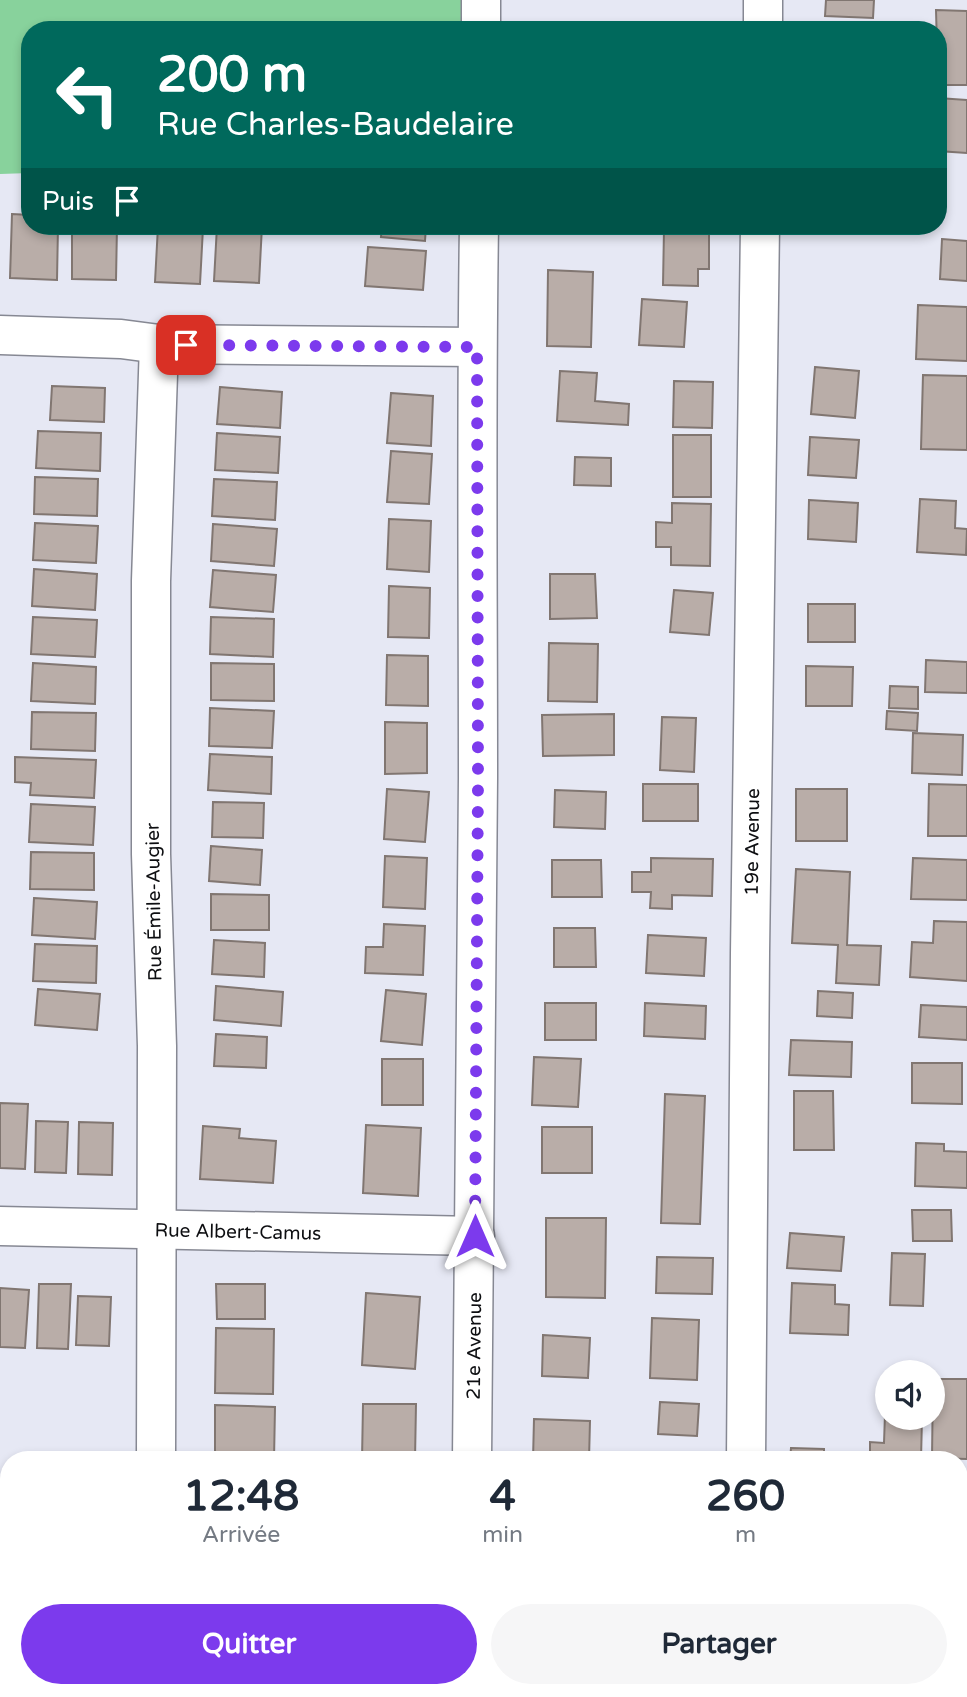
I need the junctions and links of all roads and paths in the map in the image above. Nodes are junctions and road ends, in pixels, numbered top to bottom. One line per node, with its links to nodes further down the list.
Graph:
1 (481, 0): 3 (street)
2 (763, 0): 4 (street)
3 (481, 21)
4 (763, 21)
5 (479, 235): 9 (street, 21e Avenue)
6 (760, 235): 15 (street, 19e Avenue)
7 (0, 335): 8 (street)
8 (159, 344): 9 (street); 11 (street, Rue Émile-Augier)
9 (477, 347): 12 (street, 21e Avenue)
10 (0, 1226): 11 (street, Rue Albert-Camus)
11 (157, 1229): 12 (street, Rue Albert-Camus); 13 (street, Rue Émile-Augier)
12 (475, 1236): 14 (street, 21e Avenue)
13 (156, 1451)
14 (472, 1451)
15 (746, 1451)

